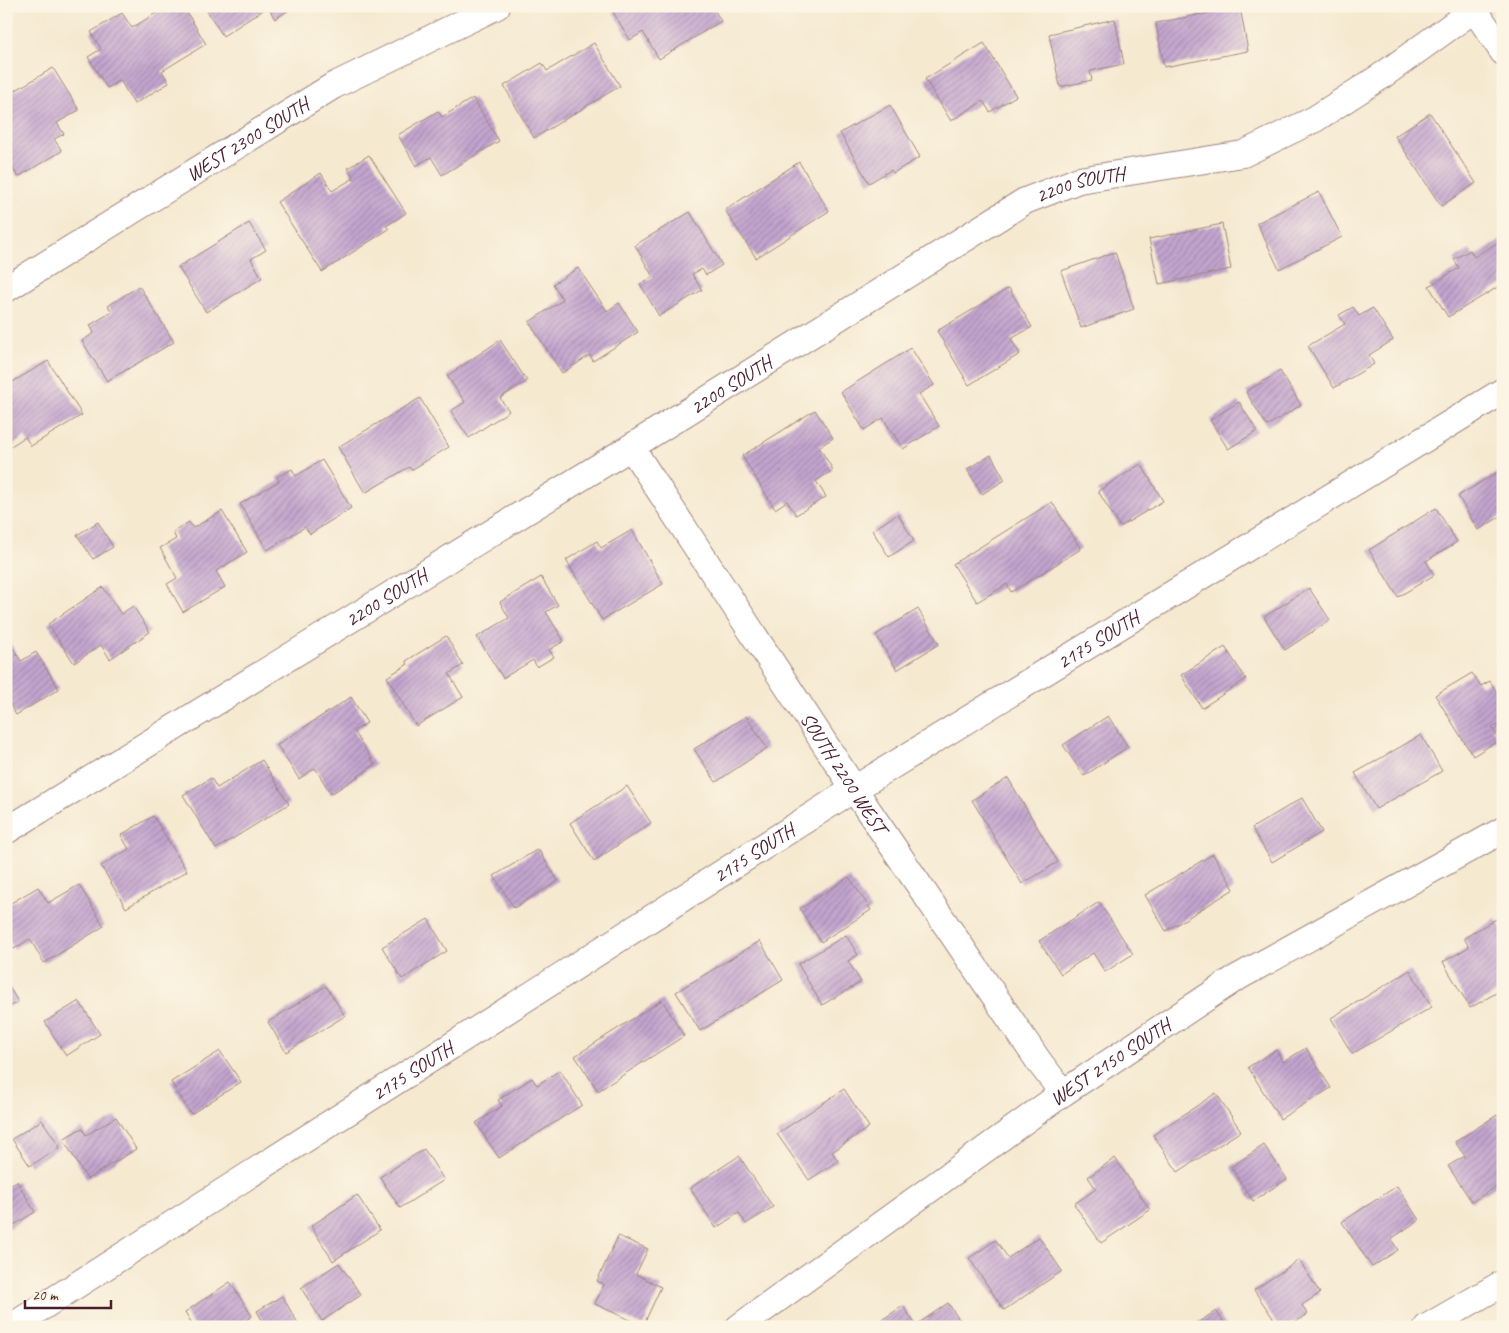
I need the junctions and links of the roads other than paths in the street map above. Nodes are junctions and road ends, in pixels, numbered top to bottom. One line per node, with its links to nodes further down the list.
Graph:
1 (497, 6): 4 (street, WEST 2300 SOUTH)
2 (1475, 7): 3 (street); 6 (street, 2200 SOUTH)
3 (1503, 52)
4 (6, 289)
5 (1503, 391): 7 (street, 2175 SOUTH)
6 (631, 447): 7 (street, SOUTH 2200 WEST); 9 (street, 2200 SOUTH)
7 (854, 788): 10 (street, SOUTH 2200 WEST); 12 (street, 2175 SOUTH)
8 (1503, 830): 10 (street, WEST 2150 SOUTH)
9 (6, 831)
10 (1063, 1093): 13 (street, WEST 2150 SOUTH)
11 (1503, 1283): 14 (street)
12 (11, 1327)
13 (739, 1327)
14 (1428, 1327)

